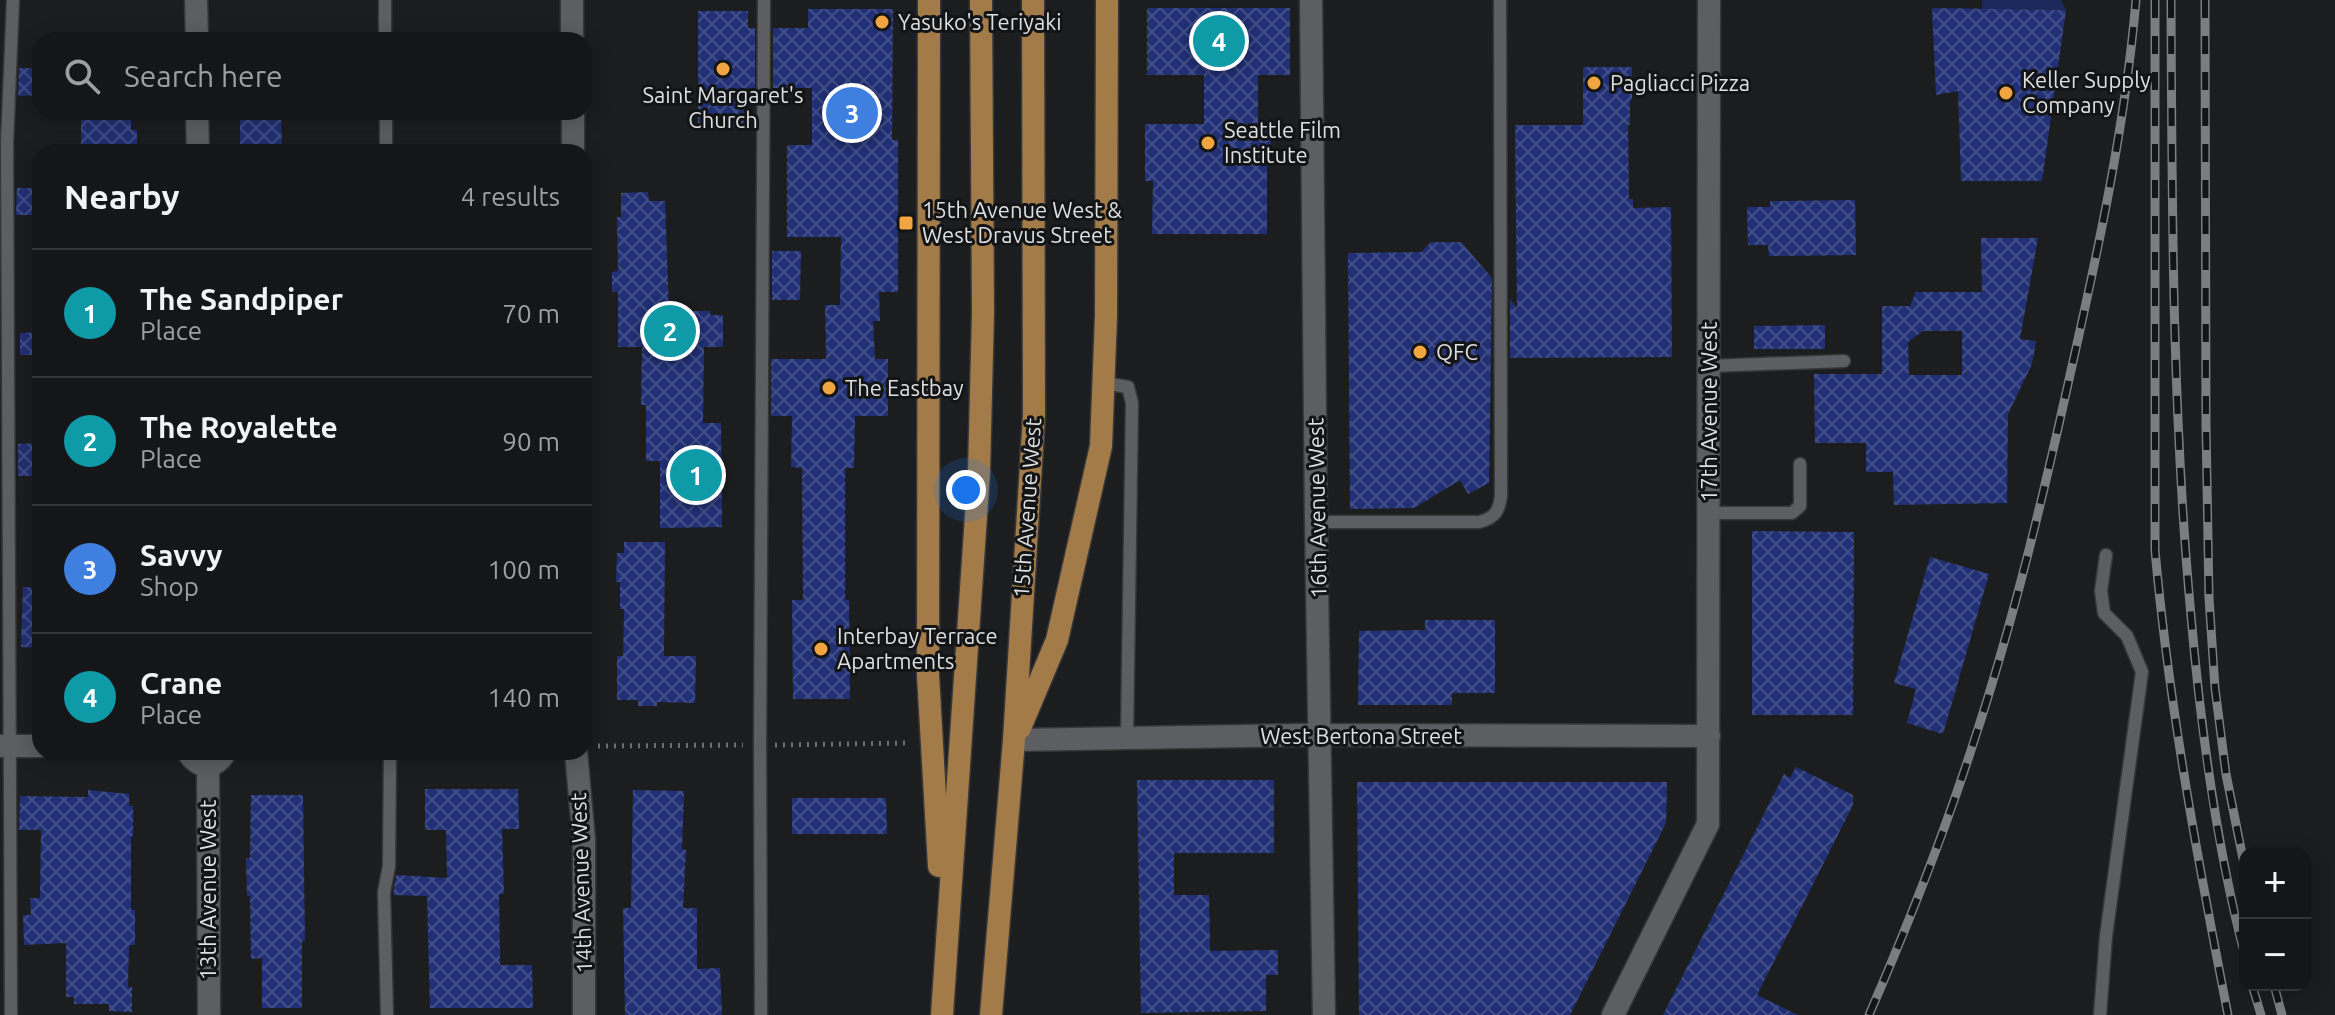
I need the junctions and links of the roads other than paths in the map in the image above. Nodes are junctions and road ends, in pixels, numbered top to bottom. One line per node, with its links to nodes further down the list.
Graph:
1 (13, 0): 33 (lane)
2 (196, 0): 13 (street)
3 (385, 0): 14 (lane)
4 (572, 0): 15 (street)
5 (764, 0): 43 (lane)
6 (929, 0): 38 (main road)
7 (981, 0): 38 (main road)
8 (1033, 0): 32 (main road, 15th Avenue West)
9 (1107, 0): 24 (main road)
10 (1311, 0): 27 (street, 16th Avenue West)
11 (1500, 0): 27 (lane)
12 (1709, 0): 23 (street, 17th Avenue West)
13 (197, 32)
14 (385, 32)
15 (572, 32)
16 (197, 120): 19 (street)
17 (386, 120): 20 (lane)
18 (573, 120): 21 (street)
19 (198, 144)
20 (386, 144)
21 (573, 144)
22 (1844, 361): 23 (lane)
23 (1709, 366): 26 (street, 17th Avenue West)
24 (1104, 383): 31 (lane); 32 (main road)
25 (1800, 464): 26 (lane)
26 (1709, 513): 30 (street, 17th Avenue West)
27 (1316, 522): 29 (street, 16th Avenue West)
28 (2106, 555): 48 (lane)
29 (1320, 735): 30 (street, West Bertona Street); 31 (street, West Bertona Street); 46 (street, 16th Avenue West)
30 (1709, 736): 47 (street, 17th Avenue West)
31 (1127, 737): 32 (street, West Bertona Street)
32 (1014, 740): 45 (main road, 15th Avenue West)
33 (4, 746): 34 (street); 39 (lane)
34 (32, 746)
35 (217, 760): 40 (street, 13th Avenue West)
36 (390, 760): 41 (lane)
37 (587, 760): 42 (street, 14th Avenue West)
38 (945, 940): 44 (main road)
39 (11, 1015)
40 (209, 1015)
41 (387, 1015)
42 (584, 1015)
43 (761, 1015)
44 (942, 1015)
45 (991, 1015)
46 (1324, 1015)
47 (1613, 1015)
48 (2100, 1015)

